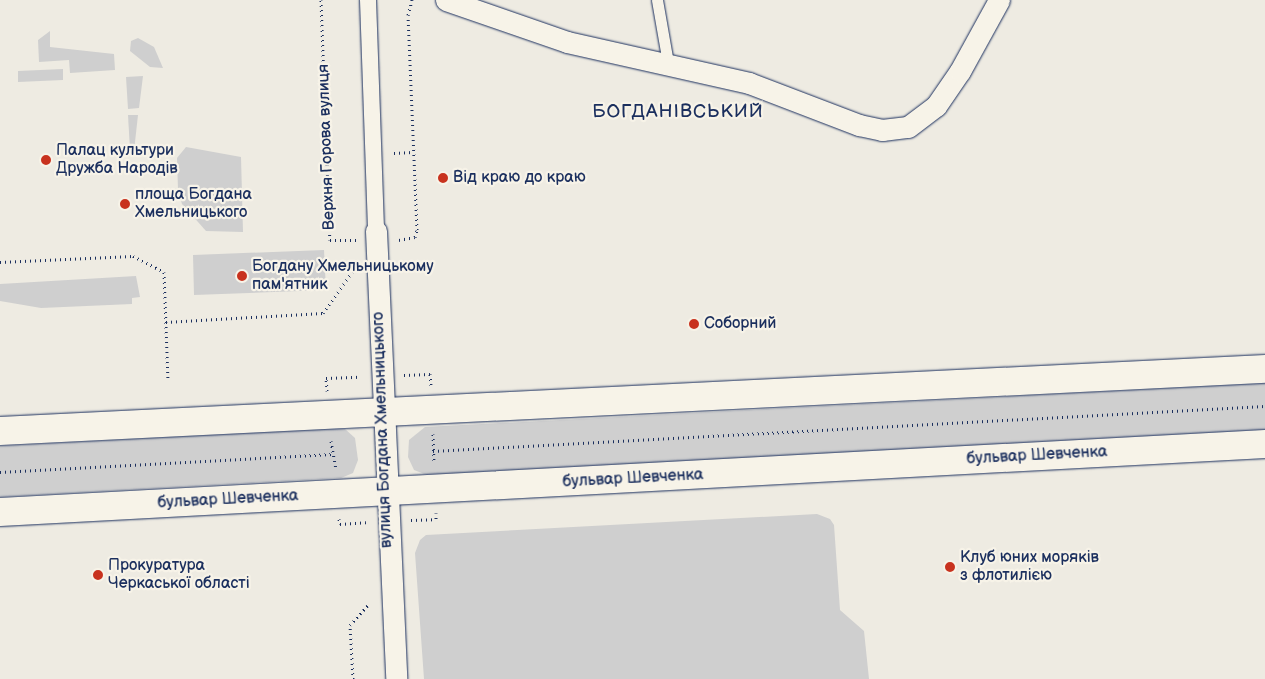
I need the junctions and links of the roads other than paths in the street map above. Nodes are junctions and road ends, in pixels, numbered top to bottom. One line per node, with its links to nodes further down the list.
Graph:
1 (368, 0): 6 (street, вулиця Богдана Хмельницького)
2 (446, 0): 5 (street)
3 (656, 0): 5 (lane)
4 (999, 0): 5 (street)
5 (668, 63)
6 (376, 235): 8 (street, вулиця Богдана Хмельницького)
7 (1265, 368): 8 (main road)
8 (382, 414): 9 (main road); 11 (street, вулиця Богдана Хмельницького)
9 (0, 431)
10 (1265, 444): 11 (main road, бульвар Шевченка)
11 (385, 492): 12 (main road, бульвар Шевченка); 13 (street, вулиця Богдана Хмельницького)
12 (0, 512)
13 (396, 679)

